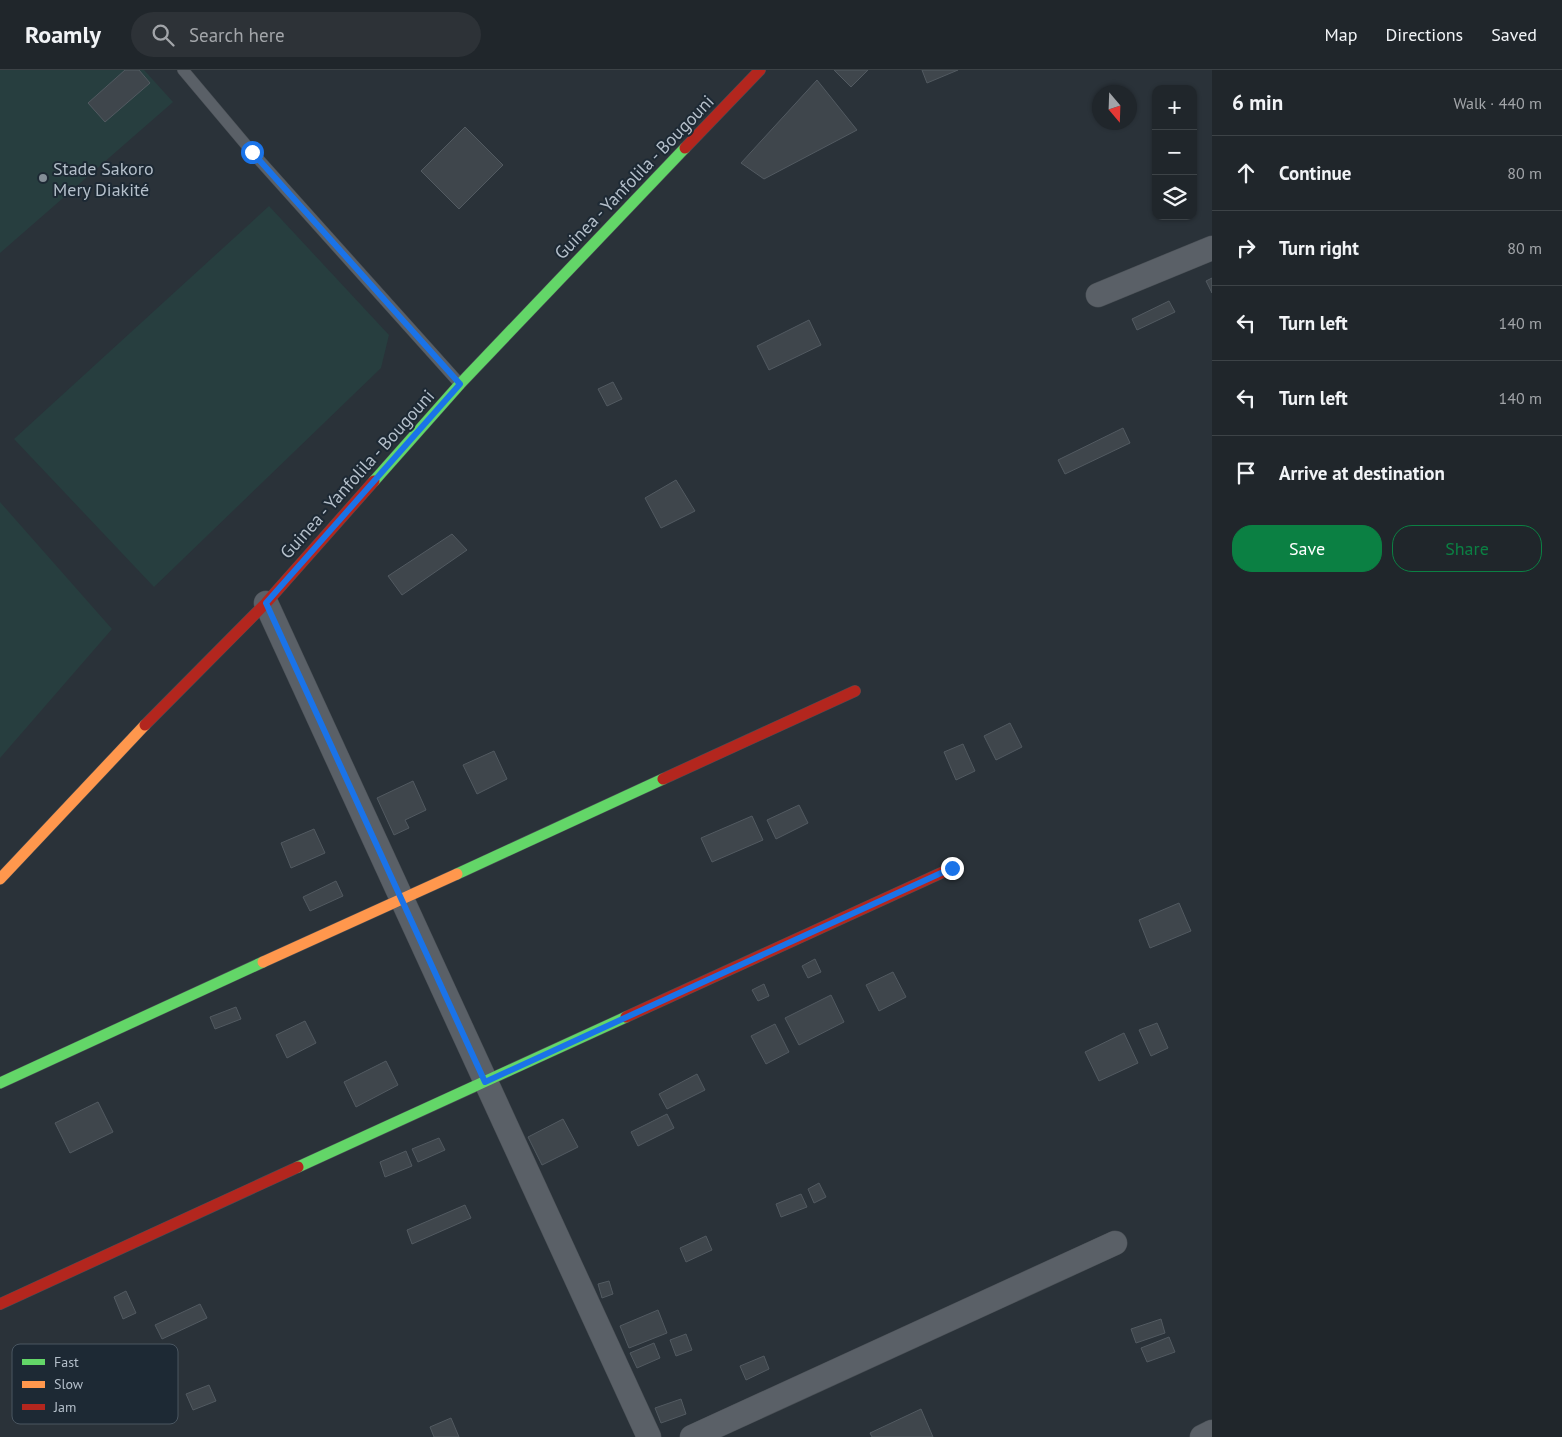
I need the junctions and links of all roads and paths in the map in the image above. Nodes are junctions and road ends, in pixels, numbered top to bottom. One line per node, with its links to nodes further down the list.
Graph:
1 (183, 70): 5 (lane)
2 (760, 70): 5 (street, Guinea - Yanfolila - Bougouni)
3 (1212, 248): 4 (street)
4 (1098, 295)
5 (460, 384): 6 (street, Guinea - Yanfolila - Bougouni)
6 (266, 603): 9 (street, Guinea - Yanfolila - Bougouni); 10 (street)
7 (854, 691): 10 (street)
8 (952, 868): 11 (street)
9 (0, 879)
10 (402, 899): 11 (street); 12 (street)
11 (485, 1082): 14 (street); 16 (street)
12 (0, 1083)
13 (1115, 1243): 17 (street)
14 (0, 1304)
15 (1212, 1432): 18 (street)
16 (649, 1437)
17 (692, 1437)
18 (1202, 1437)

